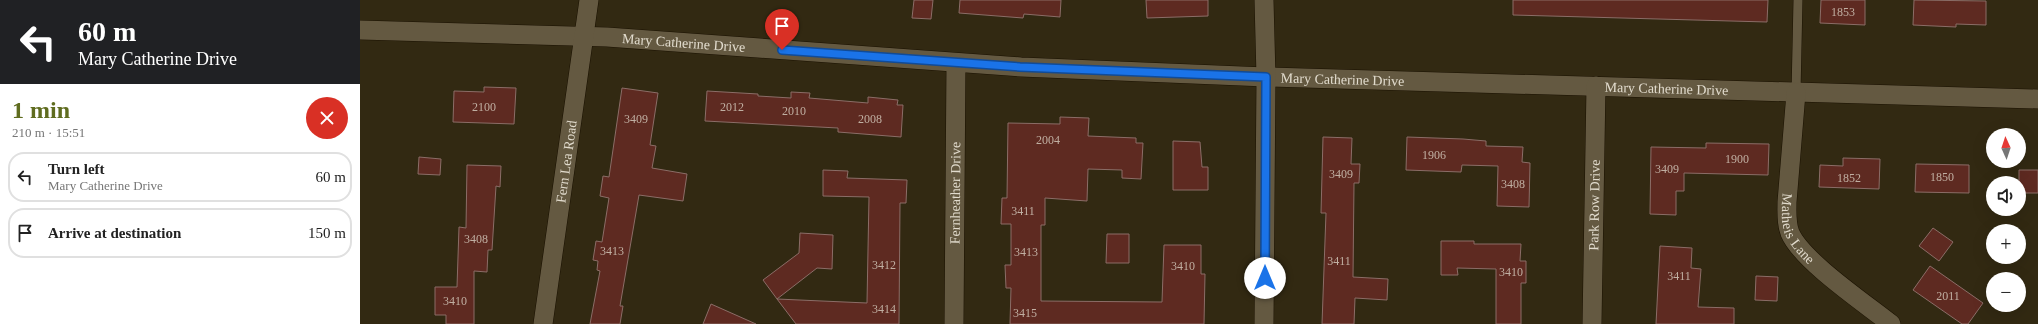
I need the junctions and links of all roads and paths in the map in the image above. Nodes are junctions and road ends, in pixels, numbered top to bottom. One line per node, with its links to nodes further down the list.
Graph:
1 (589, 0): 5 (street, Fern Lea Road)
2 (1264, 0): 7 (street)
3 (1798, 0): 9 (lane)
4 (360, 30): 5 (street, Mary Catherine Drive)
5 (584, 36): 6 (street, Mary Catherine Drive); 11 (street, Fern Lea Road)
6 (956, 62): 7 (street, Mary Catherine Drive); 12 (street, Fernheather Drive)
7 (1266, 77): 8 (street, Mary Catherine Drive); 13 (street)
8 (1596, 86): 9 (street, Mary Catherine Drive); 14 (street, Park Row Drive)
9 (1796, 92): 10 (street, Mary Catherine Drive); 15 (street, Matheis Lane)
10 (2038, 99)
11 (543, 324)
12 (954, 324)
13 (1264, 324)
14 (1592, 324)
15 (1891, 324)

